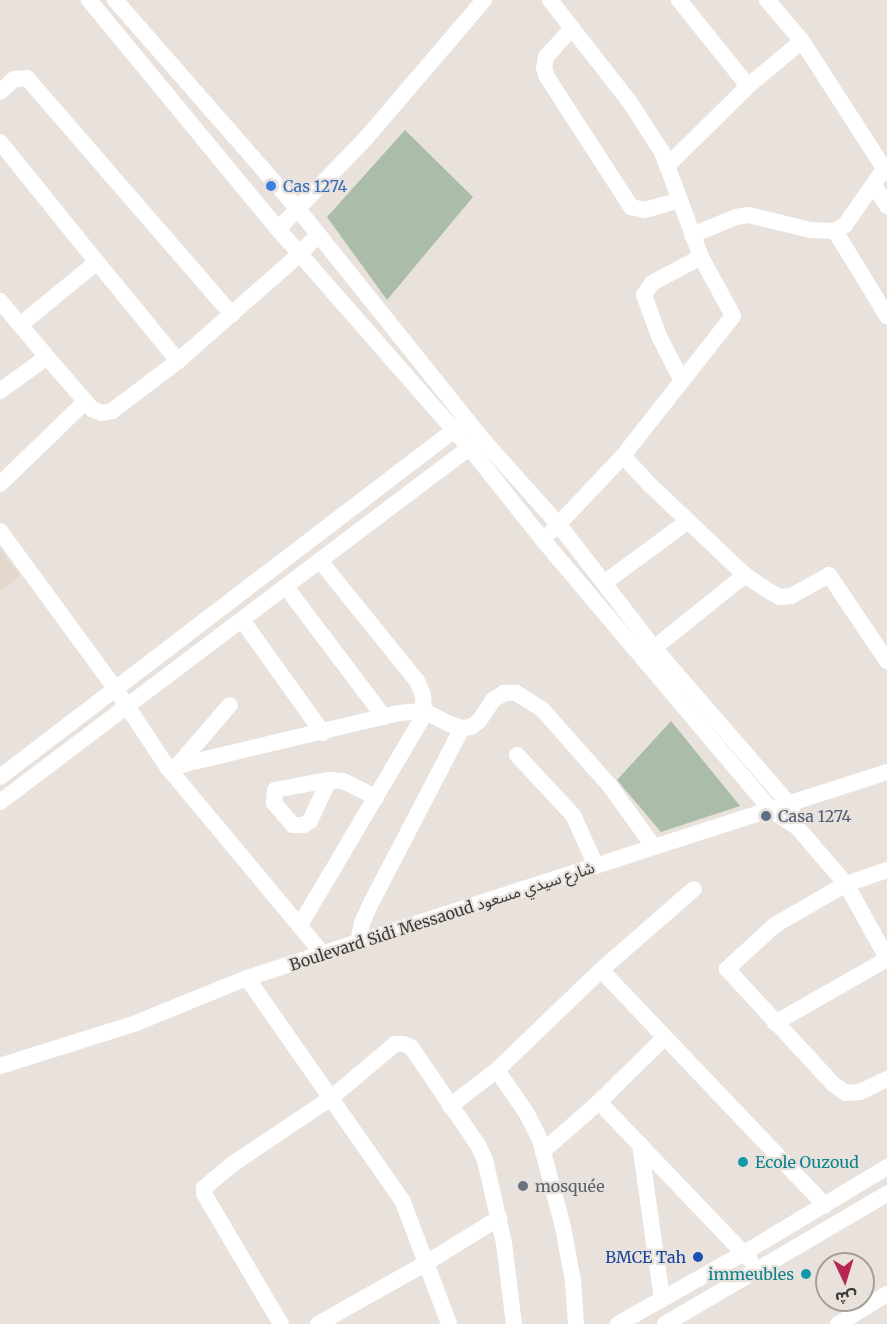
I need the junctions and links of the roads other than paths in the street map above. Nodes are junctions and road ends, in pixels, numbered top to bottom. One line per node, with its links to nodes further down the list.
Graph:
1 (89, 0): 18 (street)
2 (115, 0): 17 (street)
3 (484, 0): 17 (street)
4 (550, 0): 7 (street)
5 (679, 0): 9 (street)
6 (767, 0): 8 (street)
7 (572, 28): 12 (street); 15 (street)
8 (802, 41): 9 (street); 13 (street)
9 (748, 86): 12 (street)
10 (0, 92): 26 (street)
11 (0, 142): 24 (street)
12 (667, 166): 15 (street)
13 (886, 171): 14 (street)
14 (874, 184): 16 (street); 19 (street)
15 (679, 200): 21 (street)
16 (887, 206)
17 (298, 209): 18 (street); 20 (street)
18 (278, 229): 22 (street)
19 (835, 231): 21 (street); 27 (street)
20 (318, 235): 22 (street); 34 (street)
21 (692, 236): 23 (street)
22 (300, 254): 26 (street); 34 (street)
23 (701, 257): 31 (street); 31 (street)
24 (97, 262): 28 (street); 30 (street)
25 (0, 301): 28 (street)
26 (232, 315): 30 (street)
27 (887, 316)
28 (20, 325): 29 (street)
29 (47, 357): 32 (street); 33 (street)
30 (178, 361): 33 (street)
31 (682, 381): 36 (street)
32 (0, 391)
33 (85, 402): 37 (street)
34 (460, 425): 35 (street); 49 (street)
35 (476, 443): 39 (street); 41 (street); 42 (street)
36 (623, 456): 38 (street); 39 (street)
37 (0, 484)
38 (688, 521): 43 (street); 44 (street)
39 (559, 525): 41 (street); 44 (street)
40 (0, 531): 49 (street)
41 (543, 540): 64 (street)
42 (320, 561): 45 (street); 52 (street)
43 (745, 574): 47 (street); 48 (street)
44 (604, 583): 47 (street)
45 (286, 587): 46 (street); 53 (street)
46 (242, 620): 51 (street); 55 (street)
47 (654, 648): 63 (street)
48 (887, 661)
49 (115, 688): 51 (street); 59 (street)
50 (230, 705): 57 (street)
51 (128, 707): 57 (street); 62 (street)
52 (424, 711): 53 (street); 54 (street); 61 (street)
53 (384, 717): 55 (street)
54 (462, 728): 66 (street); 72 (street)
55 (323, 733): 57 (street)
56 (518, 756): 67 (street)
57 (173, 766): 71 (street)
58 (887, 772): 63 (street, Boulevard Sidi Messaoud شارع سيدي مسعود)
59 (0, 777)
60 (329, 780): 61 (street)
61 (376, 797): 71 (street)
62 (0, 802)
63 (790, 805): 64 (street, Boulevard Sidi Messaoud شارع سيدي مسعود); 65 (street)
64 (771, 810): 65 (street); 66 (street, Boulevard Sidi Messaoud شارع سيدي مسعود)
65 (796, 826): 69 (street)
66 (654, 847): 67 (street, Boulevard Sidi Messaoud شارع سيدي مسعود)
67 (596, 866): 72 (street, Boulevard Sidi Messaoud شارع سيدي مسعود)
68 (887, 870): 69 (street)
69 (846, 884): 74 (street); 77 (street)
70 (694, 889): 75 (street)
71 (300, 925): 73 (street)
72 (358, 943): 73 (street, Boulevard Sidi Messaoud شارع سيدي مسعود)
73 (323, 954): 76 (street, Boulevard Sidi Messaoud شارع سيدي مسعود)
74 (887, 958): 77 (street)
75 (601, 970): 78 (street); 80 (street)
76 (247, 978): 79 (street, Boulevard Sidi Messaoud شارع سيدي مسعود); 82 (street)
77 (775, 1023): 81 (street)
78 (664, 1038): 83 (street); 89 (street)
79 (0, 1066)
80 (497, 1070): 84 (street); 86 (street)
81 (887, 1079)
82 (331, 1098): 84 (street); 92 (street); 97 (street)
83 (599, 1102): 85 (street); 86 (street)
84 (450, 1106): 90 (street)
85 (640, 1144): 91 (street); 95 (street)
86 (543, 1151): 101 (street)
87 (887, 1167): 89 (street)
88 (886, 1197): 93 (street)
89 (825, 1205): 91 (street)
90 (499, 1218): 92 (street); 100 (street)
91 (744, 1253): 93 (street); 95 (street)
92 (428, 1262): 98 (street); 99 (street)
93 (759, 1269): 103 (street)
94 (887, 1294): 96 (street)
95 (662, 1299): 102 (street)
96 (841, 1323)
97 (281, 1324)
98 (318, 1324)
99 (449, 1324)
100 (514, 1324)
101 (576, 1324)
102 (618, 1324)
103 (665, 1324)

